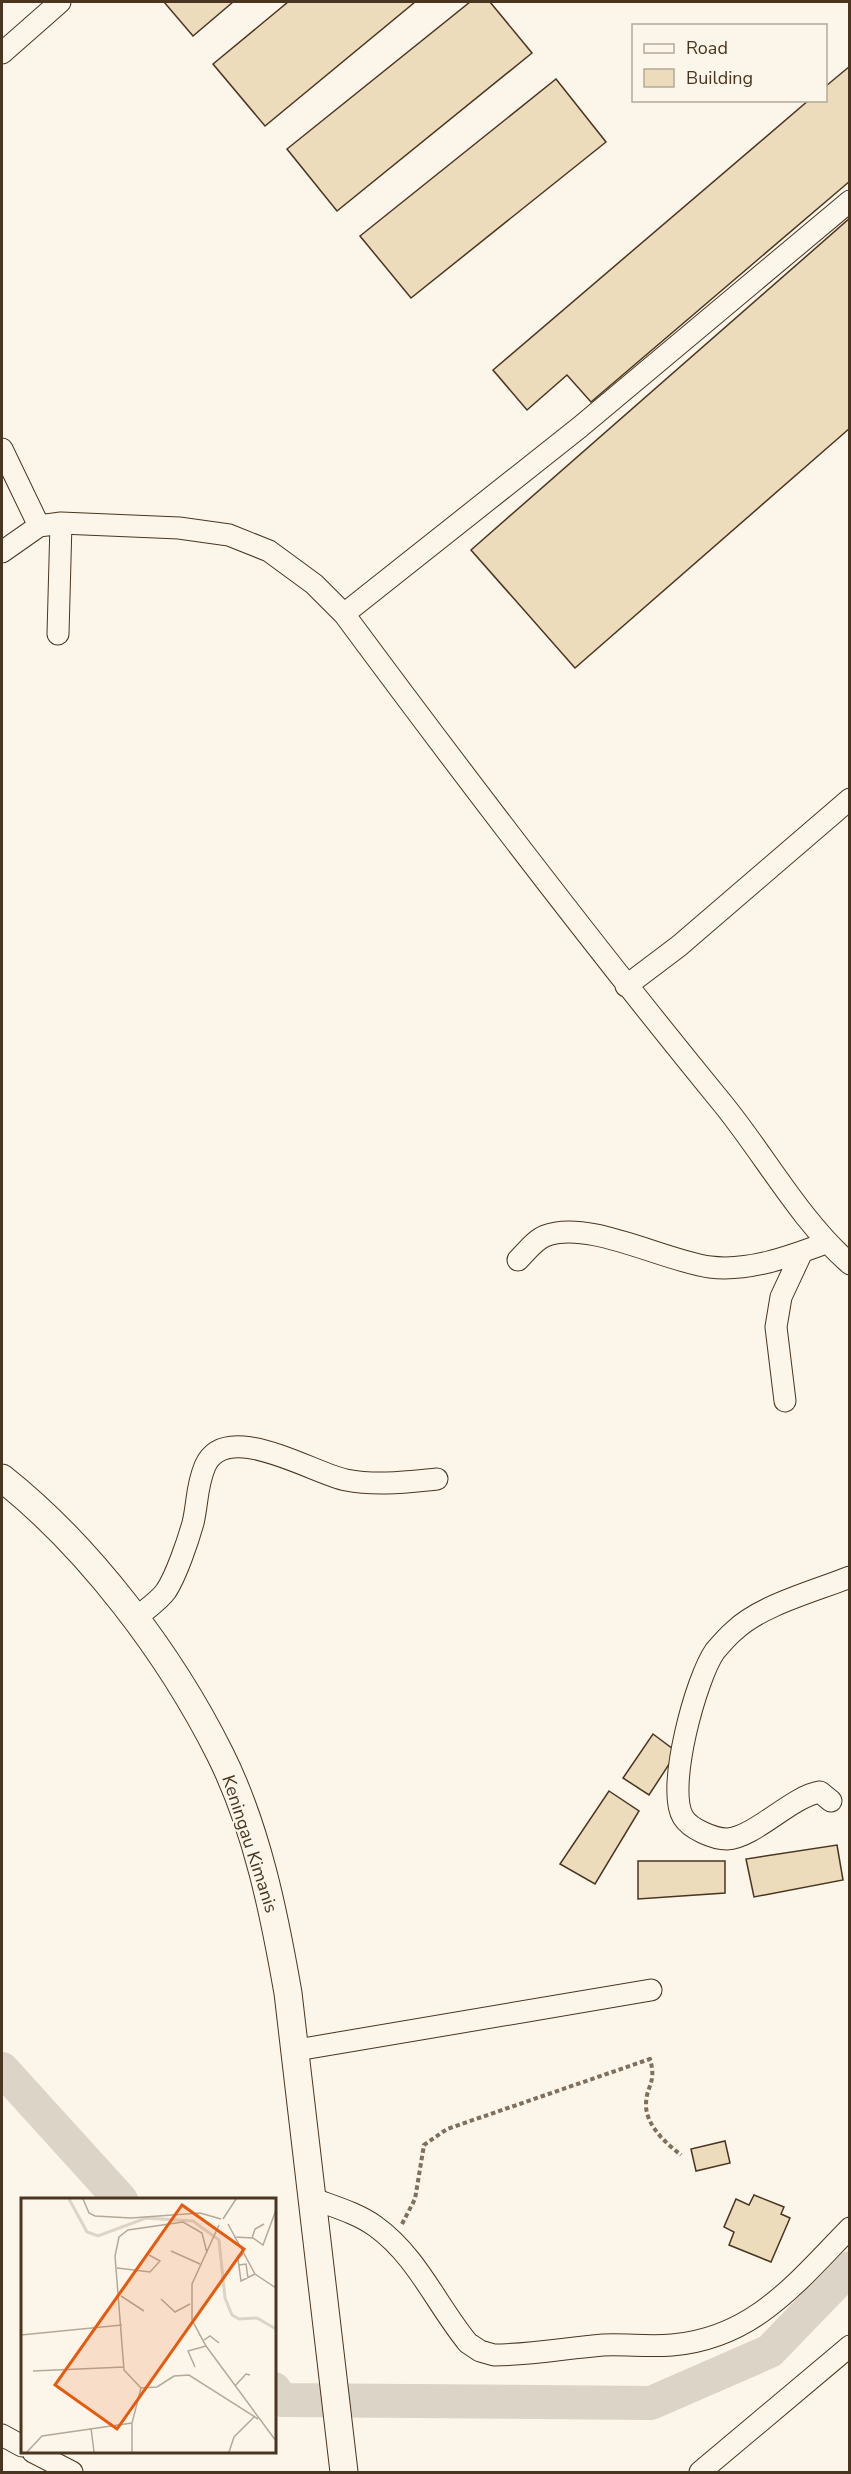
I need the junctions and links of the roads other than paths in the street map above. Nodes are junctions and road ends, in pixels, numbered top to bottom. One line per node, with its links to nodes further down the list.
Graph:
1 (60, 2): 2 (street)
2 (2, 53)
3 (849, 201): 8 (street)
4 (2, 449): 6 (street)
5 (61, 523): 6 (street); 8 (street); 9 (street)
6 (39, 526): 7 (street)
7 (2, 552)
8 (344, 614): 11 (street)
9 (58, 634)
10 (849, 799): 11 (street)
11 (626, 986): 12 (street)
12 (826, 1243): 13 (street); 15 (street)
13 (802, 1252): 14 (street); 16 (street)
14 (518, 1260)
15 (849, 1264)
16 (785, 1401)
17 (2, 1478): 20 (main road, Keningau Kimanis)
18 (437, 1479): 20 (street)
19 (849, 1577): 21 (street)
20 (136, 1618): 23 (main road, Keningau Kimanis)
21 (831, 1802)
22 (651, 1990): 23 (street)
23 (297, 2050): 24 (main road, Keningau Kimanis)
24 (311, 2198): 25 (street); 31 (main road, Keningau Kimanis)
25 (849, 2228)
26 (849, 2346): 32 (street)
27 (2, 2435): 28 (street)
28 (21, 2445)
29 (37, 2453): 30 (street)
30 (72, 2472)
31 (344, 2472)
32 (700, 2472)

